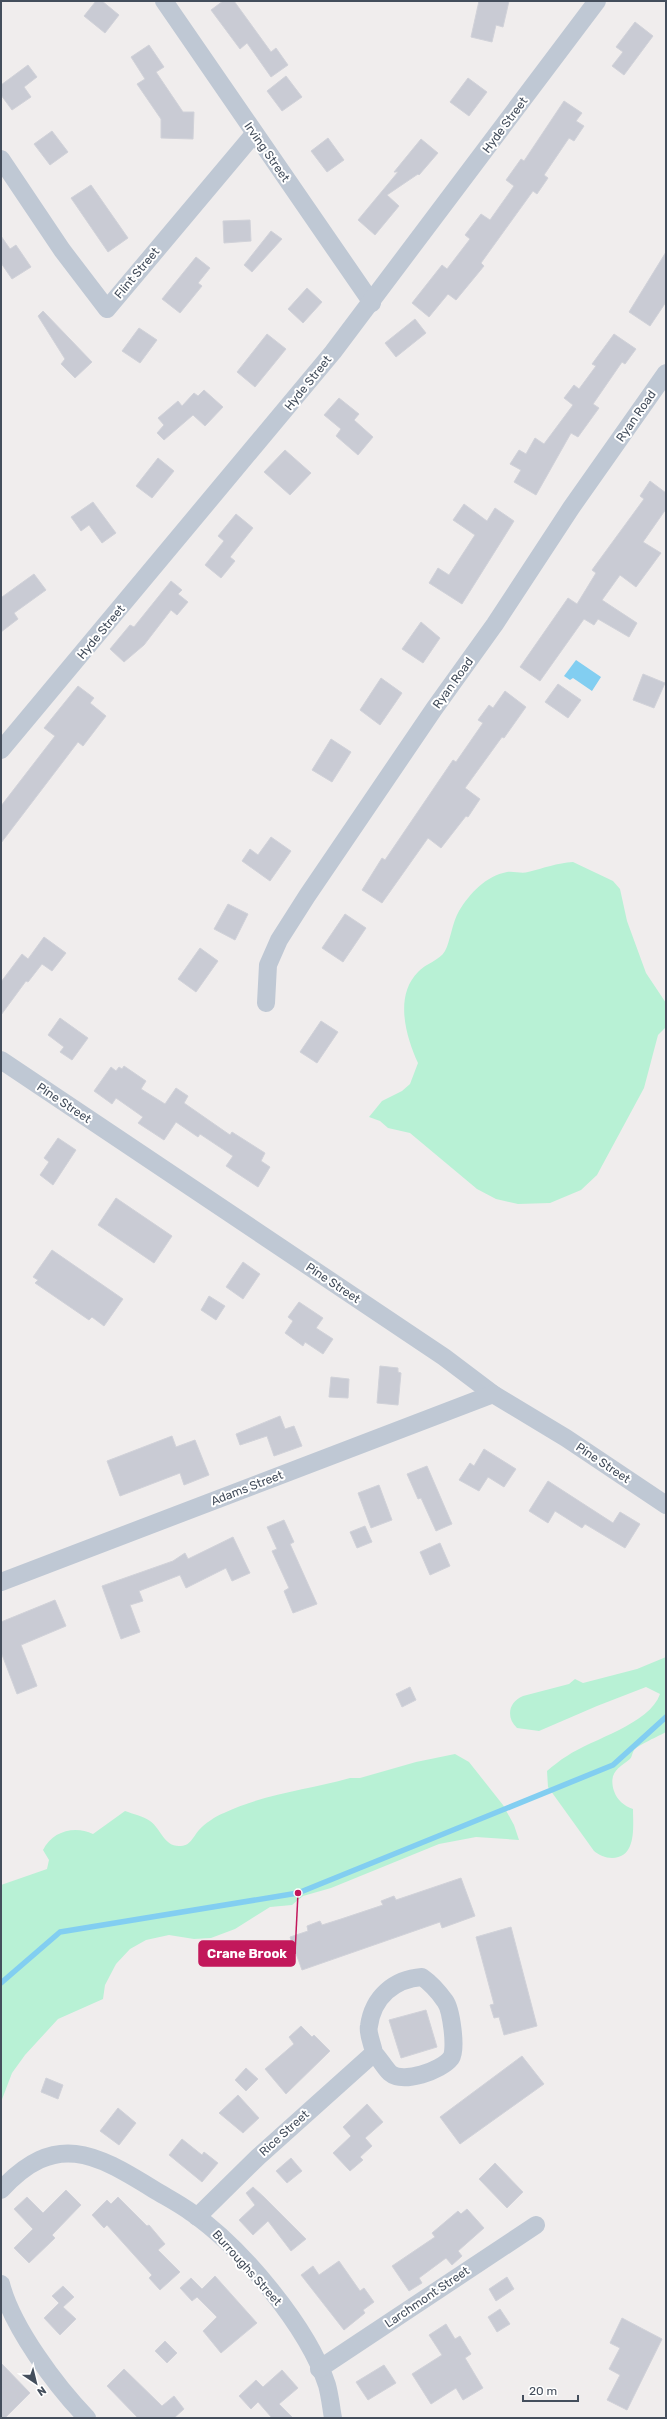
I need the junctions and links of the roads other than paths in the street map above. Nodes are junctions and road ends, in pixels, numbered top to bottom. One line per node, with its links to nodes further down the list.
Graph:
1 (164, 1): 3 (street, Irving Street)
2 (598, 1): 5 (street, Hyde Street)
3 (254, 134): 4 (street, Flint Street); 5 (street, Irving Street)
4 (1, 159)
5 (372, 303): 7 (street, Hyde Street)
6 (666, 373): 8 (street, Ryan Road)
7 (1, 750)
8 (266, 1003)
9 (1, 1060): 10 (street, Pine Street)
10 (493, 1394): 11 (street, Pine Street); 12 (street, Adams Street)
11 (666, 1505)
12 (1, 1582)
13 (374, 2053): 13 (street); 15 (street, Rice Street)
14 (1, 2190): 15 (street, Burroughs Street)
15 (197, 2217): 18 (street, Burroughs Street)
16 (536, 2225): 18 (street, Larchmont Street)
17 (2, 2289): 19 (street)
18 (319, 2369): 20 (street, Burroughs Street)
19 (87, 2418)
20 (333, 2418)

